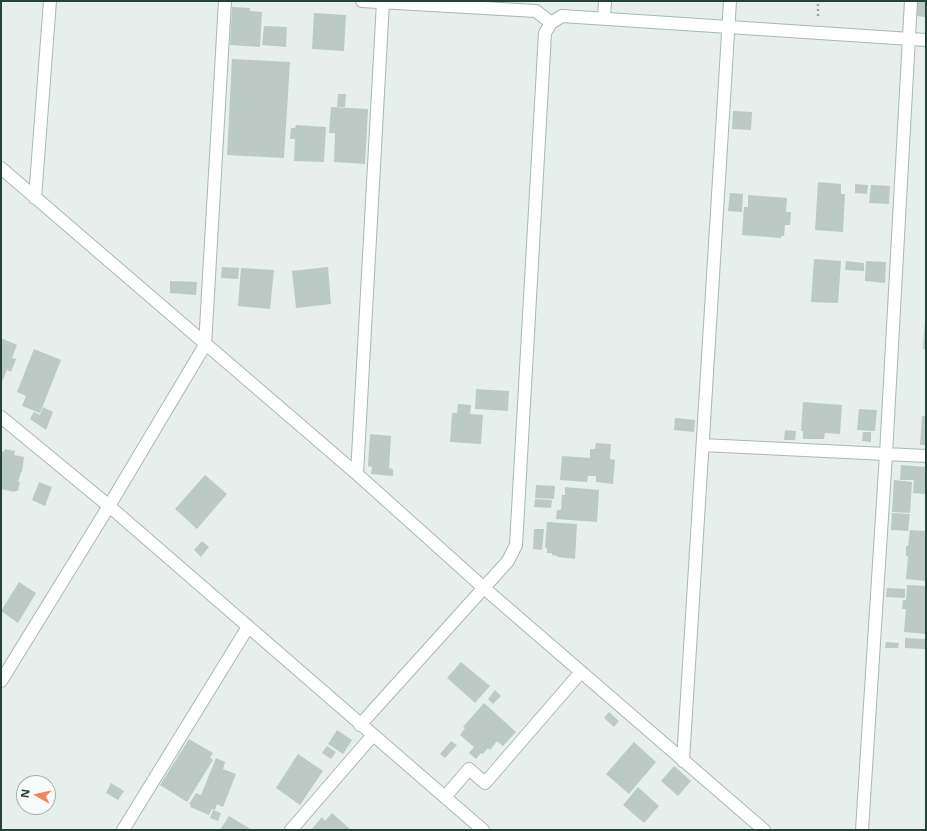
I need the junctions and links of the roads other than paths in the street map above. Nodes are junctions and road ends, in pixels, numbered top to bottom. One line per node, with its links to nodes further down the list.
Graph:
1 (50, 1): 15 (street)
2 (225, 1): 16 (street)
3 (362, 1): 7 (street)
4 (605, 1): 9 (street)
5 (730, 1): 11 (street)
6 (911, 1): 12 (street)
7 (383, 2): 8 (street); 21 (street)
8 (484, 5): 10 (street)
9 (604, 18): 10 (street); 11 (street)
10 (551, 24): 23 (street)
11 (728, 26): 12 (street); 18 (street)
12 (908, 38): 13 (street); 19 (street)
13 (926, 40)
14 (1, 168): 15 (street)
15 (35, 198): 16 (street)
16 (205, 345): 21 (street); 22 (street)
17 (1, 417): 22 (street)
18 (703, 445): 19 (street); 29 (street)
19 (886, 454): 20 (street); 35 (street)
20 (926, 456)
21 (357, 474): 23 (street)
22 (109, 506): 24 (street); 26 (street)
23 (484, 588): 25 (street); 27 (street)
24 (248, 628): 27 (street); 31 (street)
25 (581, 672): 29 (street); 30 (street)
26 (1, 681)
27 (360, 725): 28 (street)
28 (373, 735): 30 (street); 32 (street)
29 (683, 761): 34 (street)
30 (445, 797): 33 (street)
31 (123, 830)
32 (291, 830)
33 (483, 830)
34 (764, 830)
35 (862, 830)

